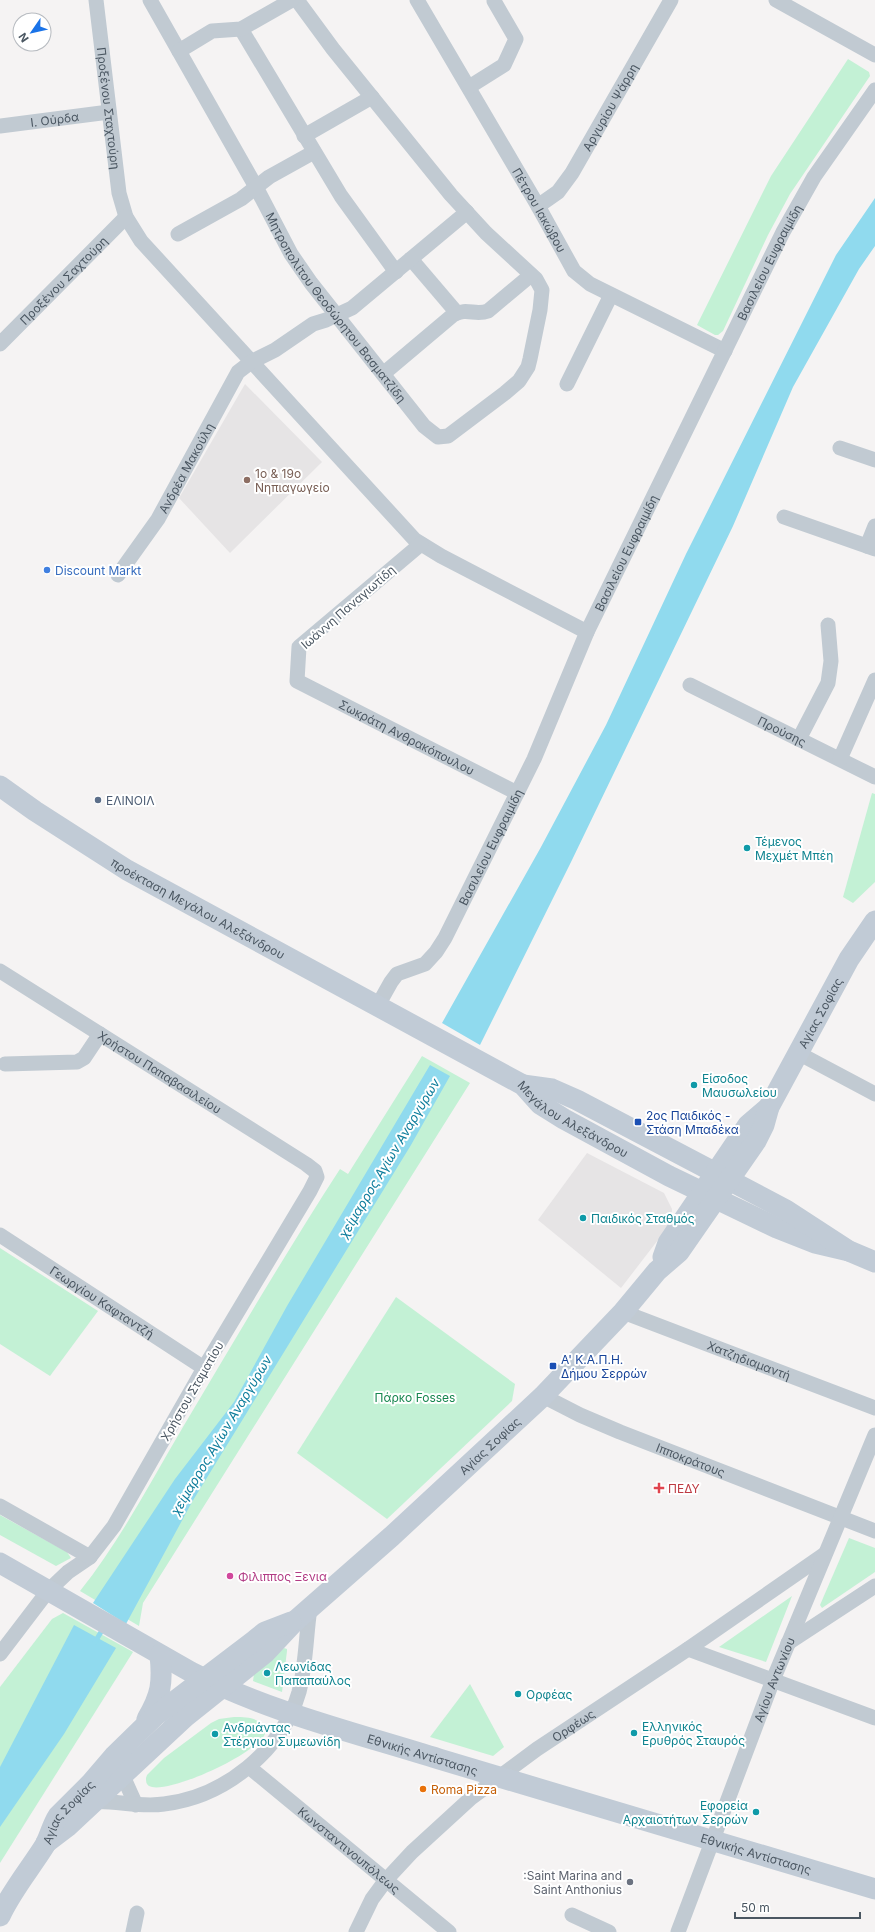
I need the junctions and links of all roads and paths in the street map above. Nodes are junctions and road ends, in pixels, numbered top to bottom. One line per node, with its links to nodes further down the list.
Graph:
1 (96, 0): 15 (street, Προξένου Σταχτούρη)
2 (150, 0): 10 (street, Μητροπολίτου Θεοδώρητου Βασματζίδη)
3 (292, 0): 9 (street)
4 (297, 0): 14 (street)
5 (417, 0): 12 (street, Πέτρου Ιακώβου)
6 (671, 0): 20 (street, Αργυρίου Ψάρρη)
7 (776, 0): 11 (street)
8 (494, 1): 12 (street)
9 (241, 30): 10 (street); 17 (street)
10 (178, 51): 19 (street, Μητροπολίτου Θεοδώρητου Βασματζίδη)
11 (875, 55)
12 (469, 87): 20 (street, Πέτρου Ιακώβου)
13 (875, 90): 31 (street, Βασιλείου Ευφραιμίδη)
14 (372, 97): 17 (street); 21 (street)
15 (109, 112): 16 (street, Ι. Ούρδα); 22 (street, Προξένου Σταχτούρη)
16 (0, 126)
17 (304, 136): 18 (street)
18 (314, 152): 19 (street); 25 (street)
19 (256, 188): 23 (street); 29 (street, Μητροπολίτου Θεοδώρητου Βασματζίδη)
20 (538, 206): 27 (street, Πέτρου Ιακώβου)
21 (466, 212): 24 (street, Ανδρέα Μακούλη); 26 (street)
22 (126, 216): 30 (street, Προξένου Σαχτούρη); 32 (street)
23 (178, 234)
24 (411, 259): 25 (street, Ανδρέα Μακούλη); 28 (street)
25 (396, 272): 29 (street, Ανδρέα Μακούλη)
26 (531, 275): 28 (street); 33 (street, Μητροπολίτου Θεοδώρητου Βασματζίδη)
27 (611, 295): 31 (street, Πέτρου Ιακώβου); 34 (street)
28 (457, 313): 33 (street)
29 (337, 315): 32 (street, Ανδρέα Μακούλη); 33 (street, Μητροπολίτου Θεοδώρητου Βασματζίδη)
30 (0, 344)
31 (725, 351): 43 (street, Βασιλείου Ευφραιμίδη)
32 (252, 362): 39 (street); 41 (street, Ανδρέα Μακούλη)
33 (383, 374)
34 (567, 384)
35 (840, 448): 36 (street)
36 (875, 460)
37 (784, 517): 40 (street)
38 (875, 526): 40 (street)
39 (421, 544): 43 (street); 44 (street, Ιωάννη Παναγιωτίδη)
40 (871, 548)
41 (118, 575)
42 (828, 625): 47 (street)
43 (587, 632): 51 (street, Βασιλείου Ευφραιμίδη)
44 (297, 680): 51 (street, Σωκράτη Ανθρακόπουλου)
45 (875, 680): 48 (street)
46 (690, 685): 47 (street, Προύσης)
47 (799, 739): 48 (street, Προύσης)
48 (840, 759): 49 (street, Προύσης)
49 (875, 777)
50 (0, 786): 54 (main road, προέκταση Μεγάλου Αλεξάνδρου)
51 (517, 793): 54 (street, Βασιλείου Ευφραιμίδη)
52 (873, 927): 56 (main road, Αγίας Σοφίας)
53 (0, 971): 55 (street, Χρήστου Παπαβασιλείου)
54 (377, 1007): 58 (main road, προέκταση Μεγάλου Αλεξάνδρου)
55 (100, 1034): 57 (street); 60 (street, Χρήστου Παπαβασιλείου)
56 (798, 1054): 59 (street); 62 (main road, Αγίας Σοφίας)
57 (5, 1064)
58 (523, 1085): 61 (main road, Μεγάλου Αλεξάνδρου); 62 (main road, Μεγάλου Αλεξάνδρου)
59 (875, 1094)
60 (317, 1175): 70 (street, Χρήστου Σταματίου)
61 (669, 1176): 63 (main road, Μεγάλου Αλεξάνδρου); 64 (main road)
62 (723, 1176): 63 (main road, Αγίας Σοφίας); 66 (main road, Μεγάλου Αλεξάνδρου)
63 (710, 1196): 64 (main road, Αγίας Σοφίας); 66 (main road, Μεγάλου Αλεξάνδρου); 68 (main road, Αγίας Σοφίας)
64 (680, 1225): 68 (main road, Αγίας Σοφίας)
65 (0, 1235): 70 (street, Γεωργίου Καφταντζή)
66 (849, 1251): 67 (main road, Μεγάλου Αλεξάνδρου)
67 (875, 1262)
68 (657, 1271): 69 (main road, Αγίας Σοφίας)
69 (623, 1312): 71 (main road, Αγίας Σοφίας); 72 (street, Χατζηδιαμαντή)
70 (204, 1368): 78 (street, Χρήστου Σταματίου)
71 (544, 1396): 75 (street, Ιπποκράτους); 82 (main road, Αγίας Σοφίας)
72 (875, 1408)
73 (875, 1435): 75 (street, Αγίου Αντωνίου)
74 (0, 1506): 78 (street)
75 (840, 1518): 76 (street, Ιπποκράτους); 77 (street, Αγίου Αντωνίου)
76 (875, 1531)
77 (825, 1554): 84 (street, Αγίου Αντωνίου); 85 (street, Ορφέως)
78 (90, 1557): 81 (street, Χρήστου Σταματίου)
79 (0, 1563): 81 (main road, Εθνικής Αντίστασης)
80 (875, 1586): 84 (street)
81 (57, 1596): 86 (street, Χρήστου Σταματίου); 87 (main road, Εθνικής Αντίστασης)
82 (310, 1608): 83 (main road, Αγίας Σοφίας); 91 (street)
83 (294, 1622): 88 (main road, Αγίας Σοφίας); 90 (main road, Αγίας Σοφίας)
84 (788, 1642): 89 (street, Αγίου Αντωνίου)
85 (688, 1649): 89 (street); 96 (street, Ορφέως)
86 (0, 1654)
87 (160, 1655): 88 (main road, Εθνικής Αντίστασης); 93 (main road)
88 (203, 1678): 90 (main road, Εθνικής Αντίστασης); 93 (main road, Αγίας Σοφίας)
89 (773, 1680): 92 (street); 100 (street, Αγίου Αντωνίου)
90 (222, 1687): 91 (main road, Εθνικής Αντίστασης); 95 (main road, Αγίας Σοφίας)
91 (290, 1713): 94 (street); 96 (main road, Εθνικής Αντίστασης)
92 (875, 1718)
93 (140, 1730): 99 (main road, Αγίας Σοφίας)
94 (249, 1766): 98 (street); 102 (street, Κωνσταντινουπόλεως)
95 (122, 1774): 97 (main road, Αγίας Σοφίας); 98 (street)
96 (499, 1777): 100 (main road, Εθνικής Αντίστασης); 102 (street, Ορφέως)
97 (93, 1801): 98 (street); 99 (street); 101 (main road, Αγίας Σοφίας)
98 (136, 1805)
99 (62, 1810): 101 (main road, Αγίας Σοφίας)
100 (713, 1840): 103 (main road, Εθνικής Αντίστασης); 111 (street, Αγίου Αντωνίου)
101 (46, 1843): 106 (main road)
102 (386, 1880): 108 (street, Ορφέως); 109 (street, Κωνσταντινουπόλεως)
103 (875, 1888)
104 (137, 1913): 107 (street)
105 (572, 1915): 110 (street)
106 (0, 1916)
107 (133, 1932)
108 (356, 1932)
109 (449, 1932)
110 (609, 1932)
111 (678, 1932)

